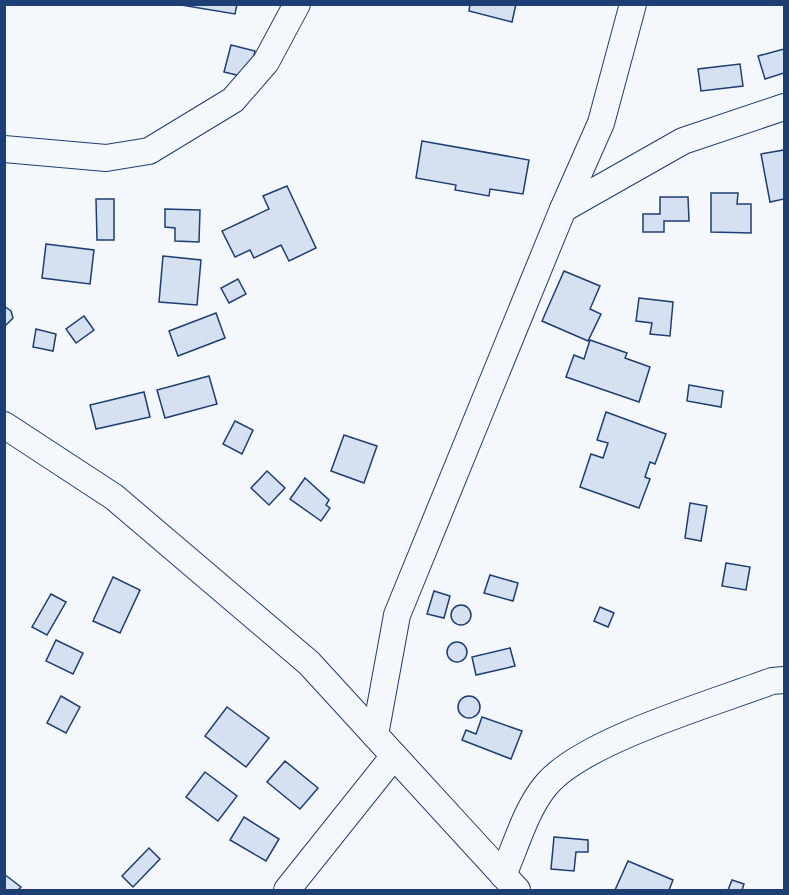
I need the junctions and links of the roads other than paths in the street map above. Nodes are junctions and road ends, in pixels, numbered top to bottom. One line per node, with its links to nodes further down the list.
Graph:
1 (297, 4): 4 (street)
2 (633, 4): 5 (street)
3 (784, 107): 5 (street)
4 (4, 149)
5 (563, 209): 8 (street)
6 (4, 425): 8 (street)
7 (784, 680): 10 (street)
8 (375, 735): 9 (street)
9 (394, 756): 10 (street); 11 (street)
10 (510, 883)
11 (287, 891)

